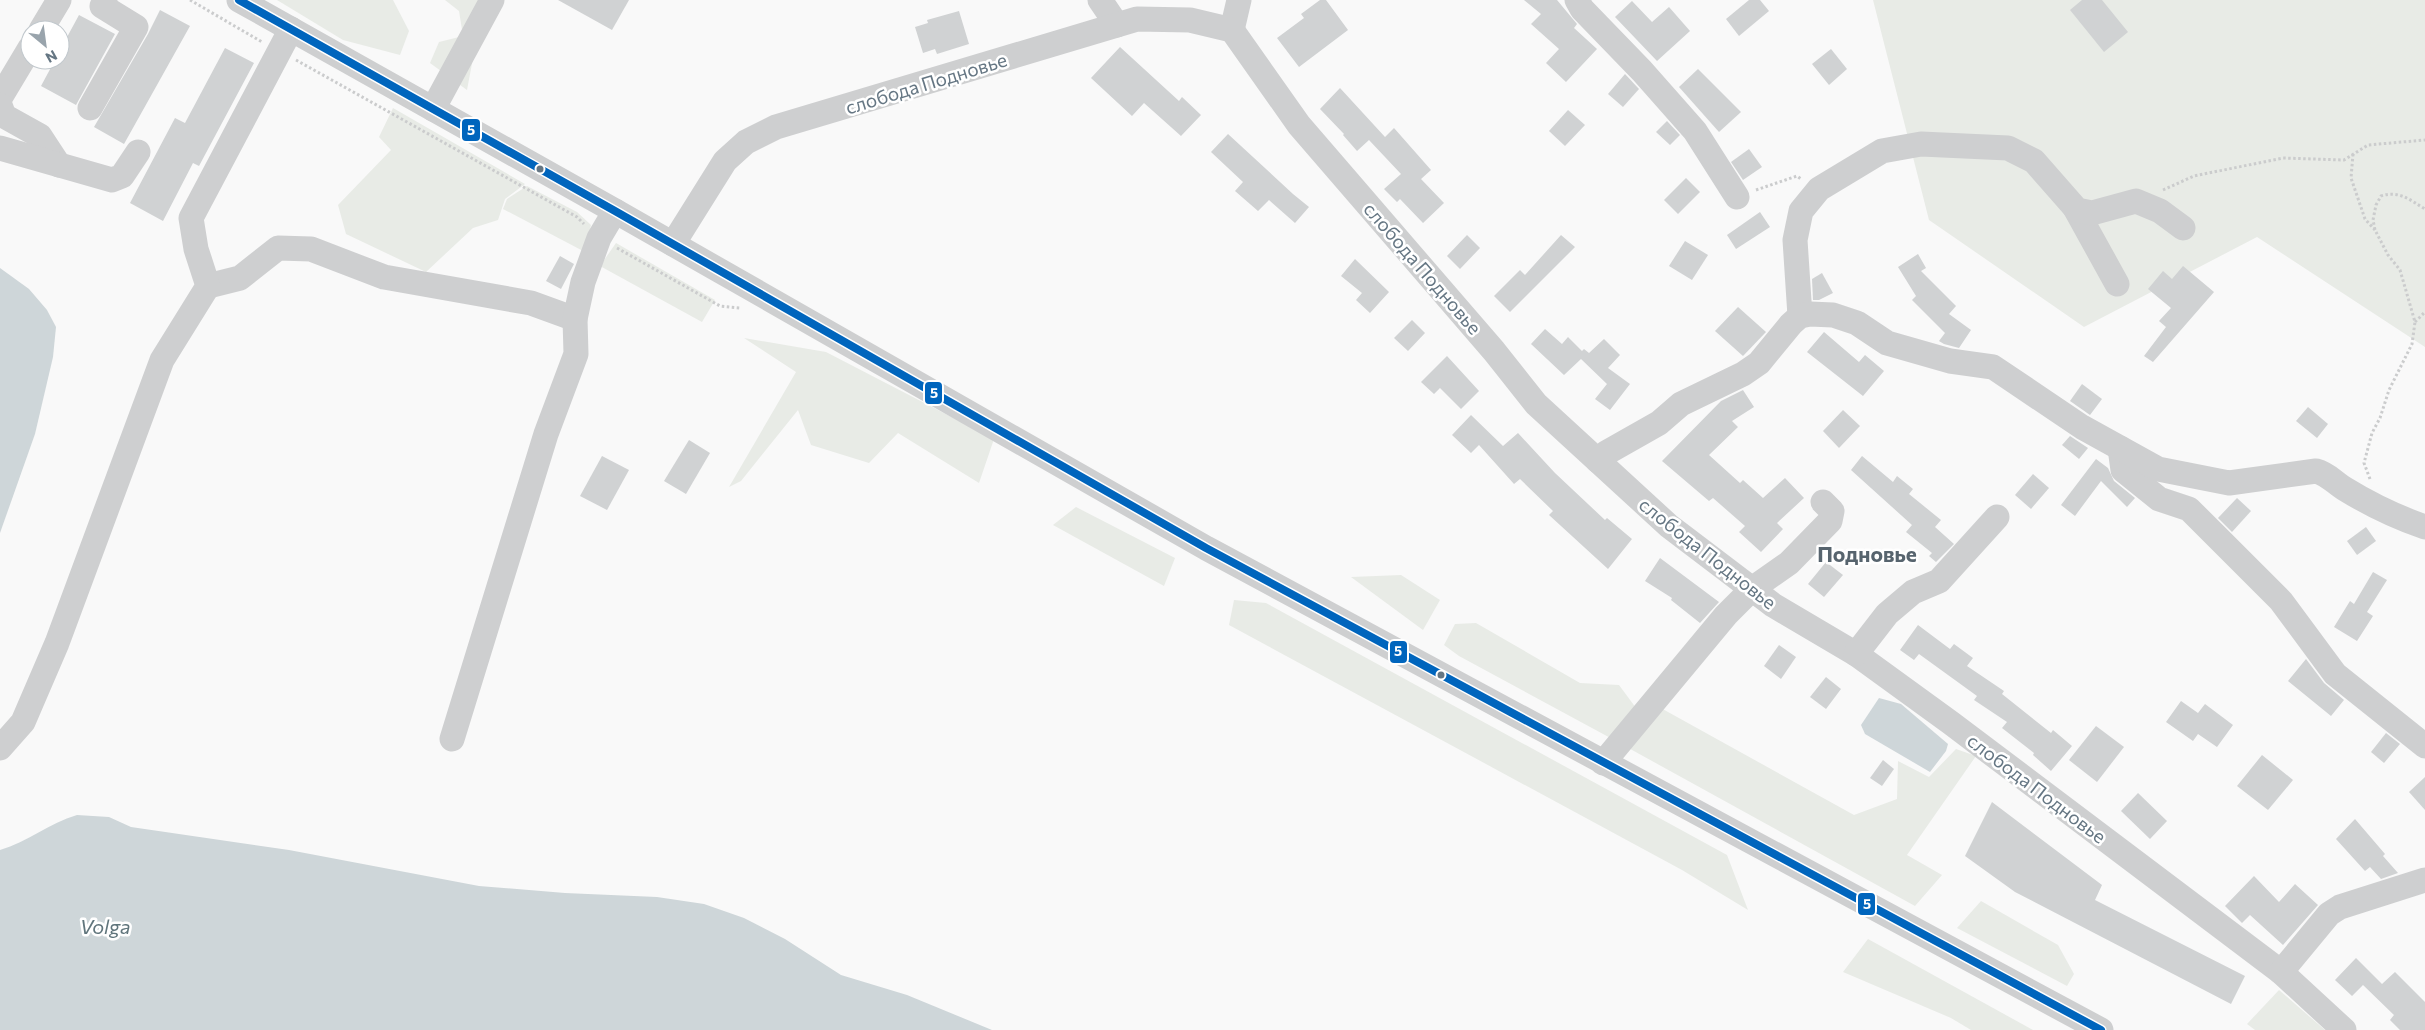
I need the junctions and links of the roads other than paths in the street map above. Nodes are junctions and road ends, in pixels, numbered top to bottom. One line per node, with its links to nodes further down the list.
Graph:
1 (59, 0): 8 (street)
2 (105, 0): 14 (street)
3 (239, 0): 10 (street)
4 (492, 0): 15 (street)
5 (1100, 0): 9 (street)
6 (1240, 0): 11 (street)
7 (1577, 0): 19 (street)
8 (47, 20)
9 (1117, 25): 11 (street, слобода Подновье); 23 (street, слобода Подновье)
10 (291, 29): 15 (street); 25 (street)
11 (1232, 30): 29 (street, слобода Подновье)
12 (20, 65): 13 (street)
13 (1, 96): 18 (street)
14 (90, 108)
15 (433, 109): 21 (street)
16 (0, 148): 18 (street)
17 (138, 152): 18 (street)
18 (59, 165)
19 (1737, 197)
20 (2075, 208): 22 (street); 24 (street); 26 (street)
21 (615, 211): 23 (street); 27 (street)
22 (2184, 228)
23 (673, 244): 38 (street)
24 (2117, 284)
25 (208, 286): 27 (street); 37 (street)
26 (1800, 316): 28 (street); 29 (street)
27 (575, 319): 35 (street)
28 (2120, 448): 32 (street); 36 (street)
29 (1598, 461): 33 (street, слобода Подновье)
30 (1822, 502): 33 (street)
31 (1997, 517): 34 (street)
32 (2425, 527)
33 (1752, 589): 34 (street, слобода Подновье); 38 (street)
34 (1856, 654): 40 (street, слобода Подновье)
35 (452, 739)
36 (2425, 746)
37 (0, 748)
38 (1603, 763): 41 (street)
39 (2425, 880): 40 (street)
40 (2281, 972): 42 (street, слобода Подновье)
41 (2101, 1030)
42 (2344, 1030)

